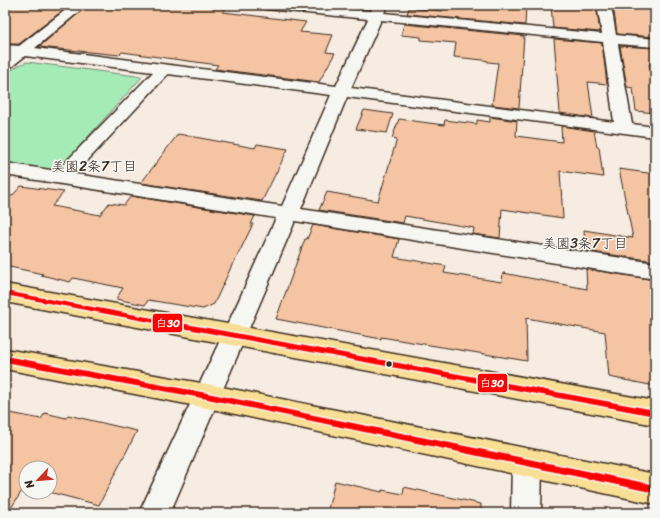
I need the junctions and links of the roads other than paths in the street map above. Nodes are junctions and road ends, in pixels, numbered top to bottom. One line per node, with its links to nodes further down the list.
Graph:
1 (80, 5): 8 (street)
2 (266, 5): 4 (street)
3 (604, 5): 5 (street)
4 (379, 10): 5 (street); 11 (street)
5 (610, 38): 6 (street); 12 (street)
6 (655, 43)
7 (5, 49): 8 (street)
8 (22, 51): 9 (street); 10 (street)
9 (5, 65)
10 (164, 69): 11 (street); 15 (street)
11 (341, 92): 12 (street); 16 (street)
12 (624, 128): 13 (street)
13 (655, 132)
14 (5, 169): 15 (street)
15 (62, 177): 16 (street)
16 (288, 213): 17 (street); 19 (street)
17 (655, 271)
18 (5, 293): 19 (main road)
19 (235, 336): 21 (street); 22 (main road)
20 (5, 359): 21 (main road)
21 (207, 396): 23 (main road); 25 (street)
22 (655, 413)
23 (527, 463): 24 (main road); 26 (street)
24 (655, 489)
25 (154, 513)
26 (526, 513)

